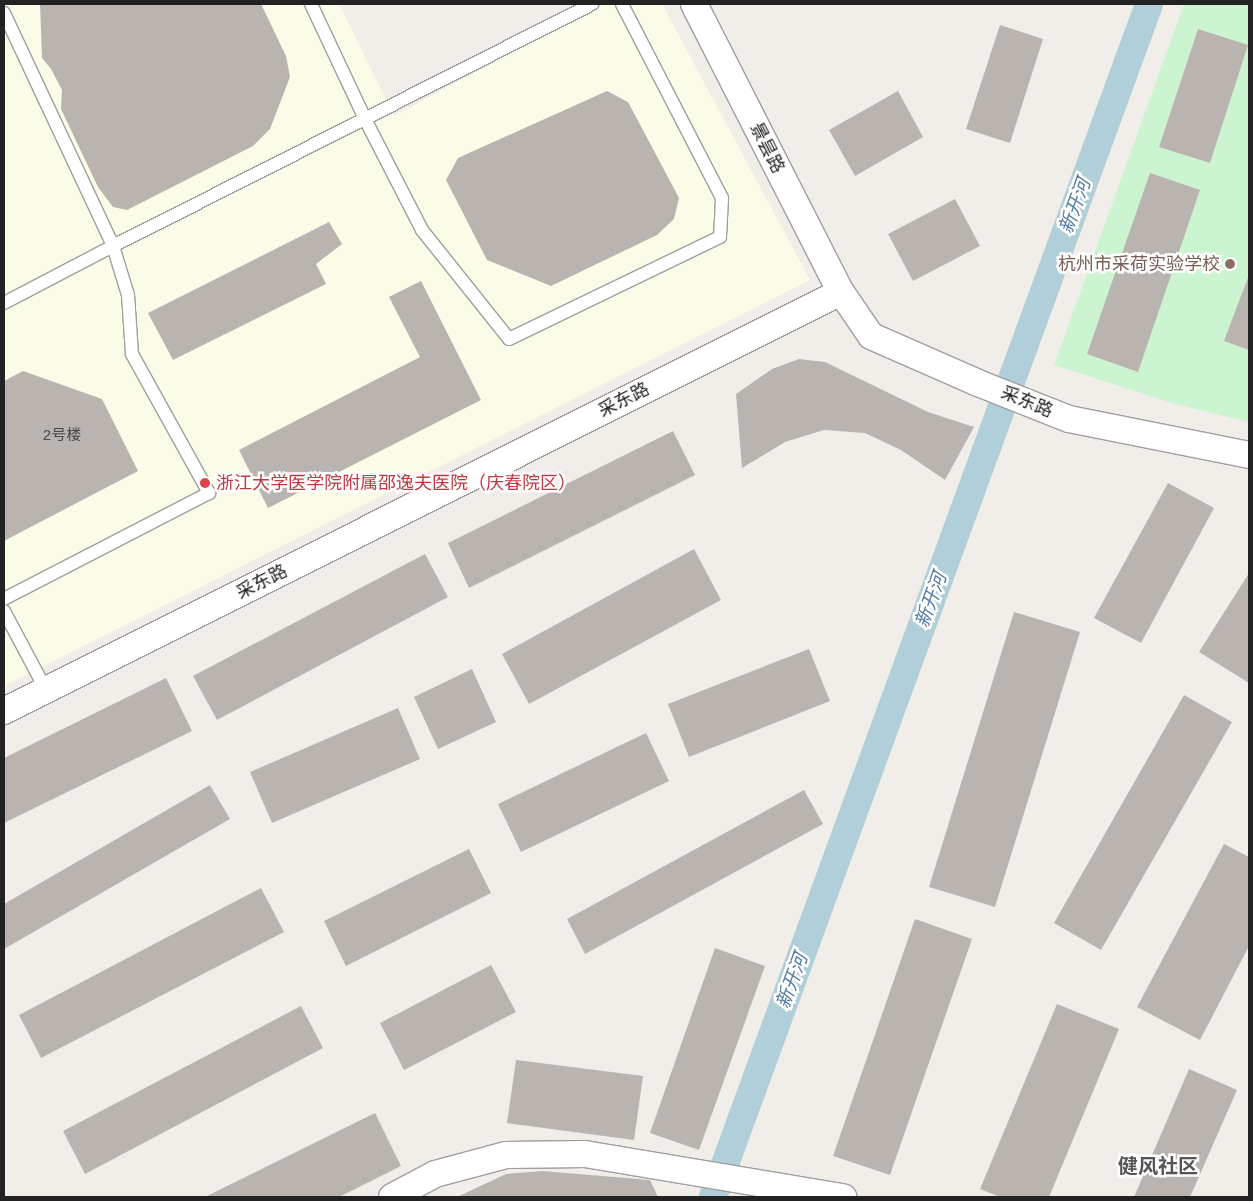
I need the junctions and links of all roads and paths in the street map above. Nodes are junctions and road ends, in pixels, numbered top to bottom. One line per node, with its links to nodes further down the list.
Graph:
1 (311, 4): 6 (lane)
2 (592, 4): 6 (lane)
3 (622, 4): 6 (lane)
4 (694, 4): 8 (street, 景昙路)
5 (4, 13): 7 (lane)
6 (365, 119): 7 (lane)
7 (113, 246): 9 (lane); 11 (lane)
8 (841, 292): 10 (street, 采东路); 13 (street, 采东路)
9 (4, 303)
10 (1249, 455)
11 (4, 600)
12 (4, 611): 13 (lane)
13 (46, 690): 14 (street, 采东路)
14 (4, 711)
15 (392, 1197): 16 (street)
16 (844, 1197)

